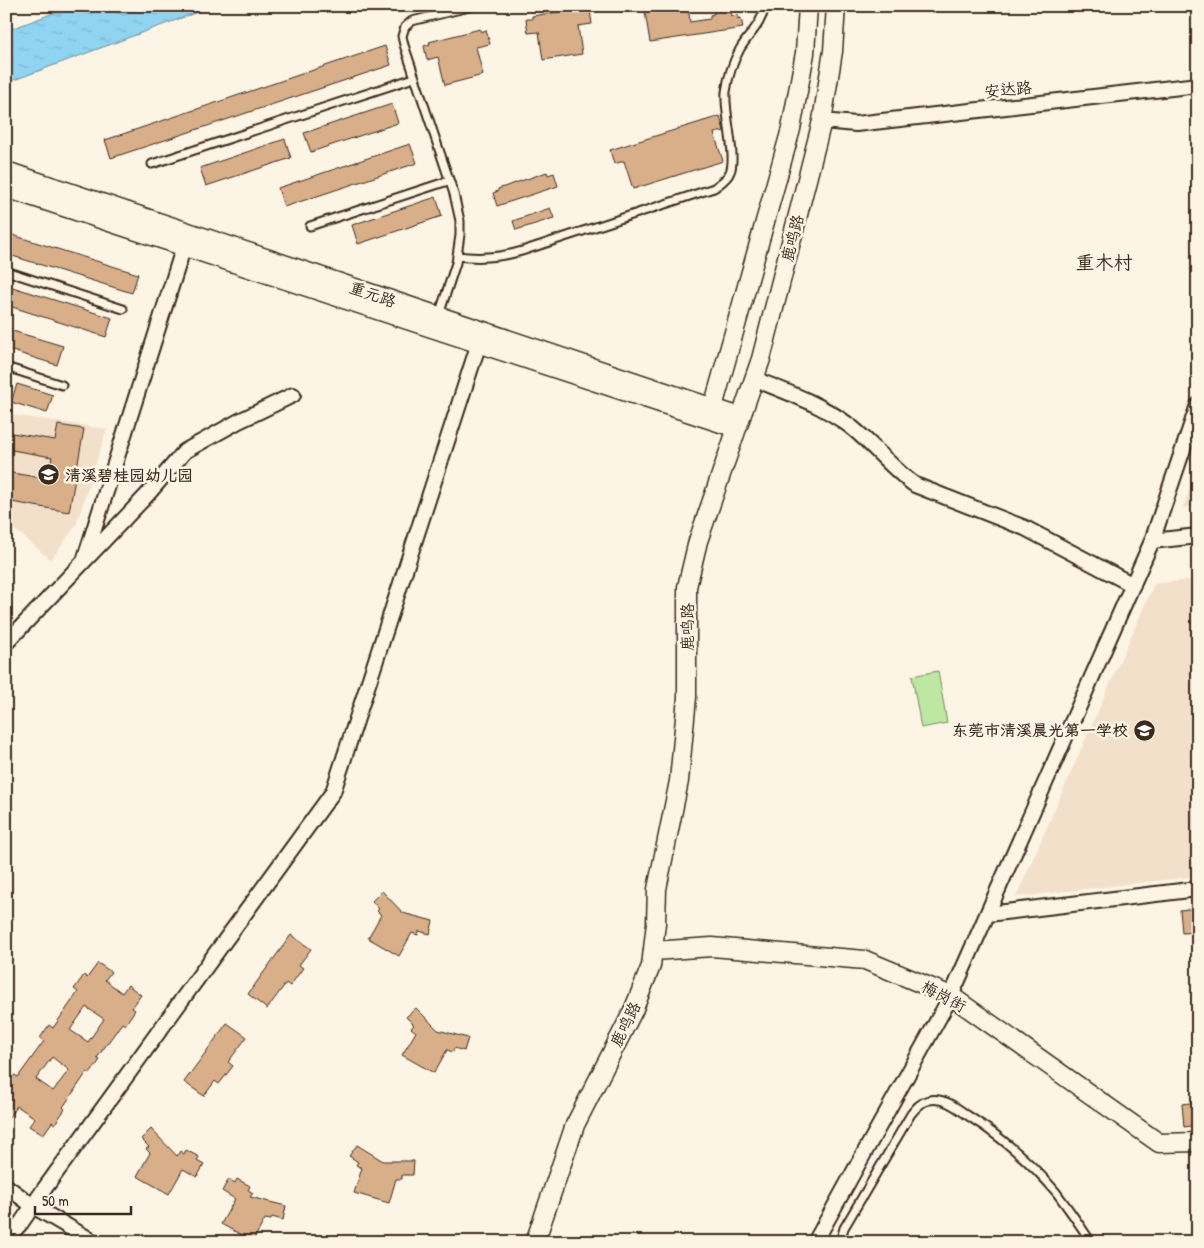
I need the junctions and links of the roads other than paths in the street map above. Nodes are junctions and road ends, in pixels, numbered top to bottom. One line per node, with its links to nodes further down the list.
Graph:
1 (473, 6): 5 (lane)
2 (764, 6): 14 (lane)
3 (808, 6): 24 (street, 鹿鸣路)
4 (836, 6): 7 (street, 鹿鸣路)
5 (414, 78): 8 (lane); 10 (lane)
6 (1198, 85): 7 (street, 安达路)
7 (822, 121): 20 (street, 鹿鸣路)
8 (152, 164)
9 (6, 170): 17 (street, 重元路)
10 (448, 180): 12 (lane); 14 (lane)
11 (6, 188): 13 (street, 重元路)
12 (310, 226)
13 (184, 246): 18 (street, 重元路); 28 (street)
14 (457, 256): 17 (lane)
15 (6, 271): 16 (lane)
16 (123, 309)
17 (438, 315): 24 (street, 重元路)
18 (479, 343): 24 (street, 重元路); 37 (street)
19 (6, 367): 21 (lane)
20 (754, 379): 25 (street, 鹿鸣路); 29 (street)
21 (62, 385)
22 (293, 394): 28 (street)
23 (1198, 405): 27 (street)
24 (712, 413): 25 (street, 重元路)
25 (738, 422): 33 (street, 鹿鸣路)
26 (1198, 536): 27 (street)
27 (1152, 541): 29 (street)
28 (83, 563): 30 (street)
29 (1133, 585): 32 (street)
30 (6, 643)
31 (1198, 889): 32 (street)
32 (988, 914): 34 (street)
33 (653, 950): 34 (street, 梅岗街); 40 (street, 鹿鸣路)
34 (951, 996): 35 (street, 梅岗街); 41 (street)
35 (1198, 1142)
36 (6, 1186): 37 (street)
37 (33, 1206): 38 (street); 39 (street)
38 (6, 1239)
39 (94, 1242)
40 (535, 1242)
41 (815, 1242)
42 (840, 1242): 43 (lane)
43 (1092, 1242)

